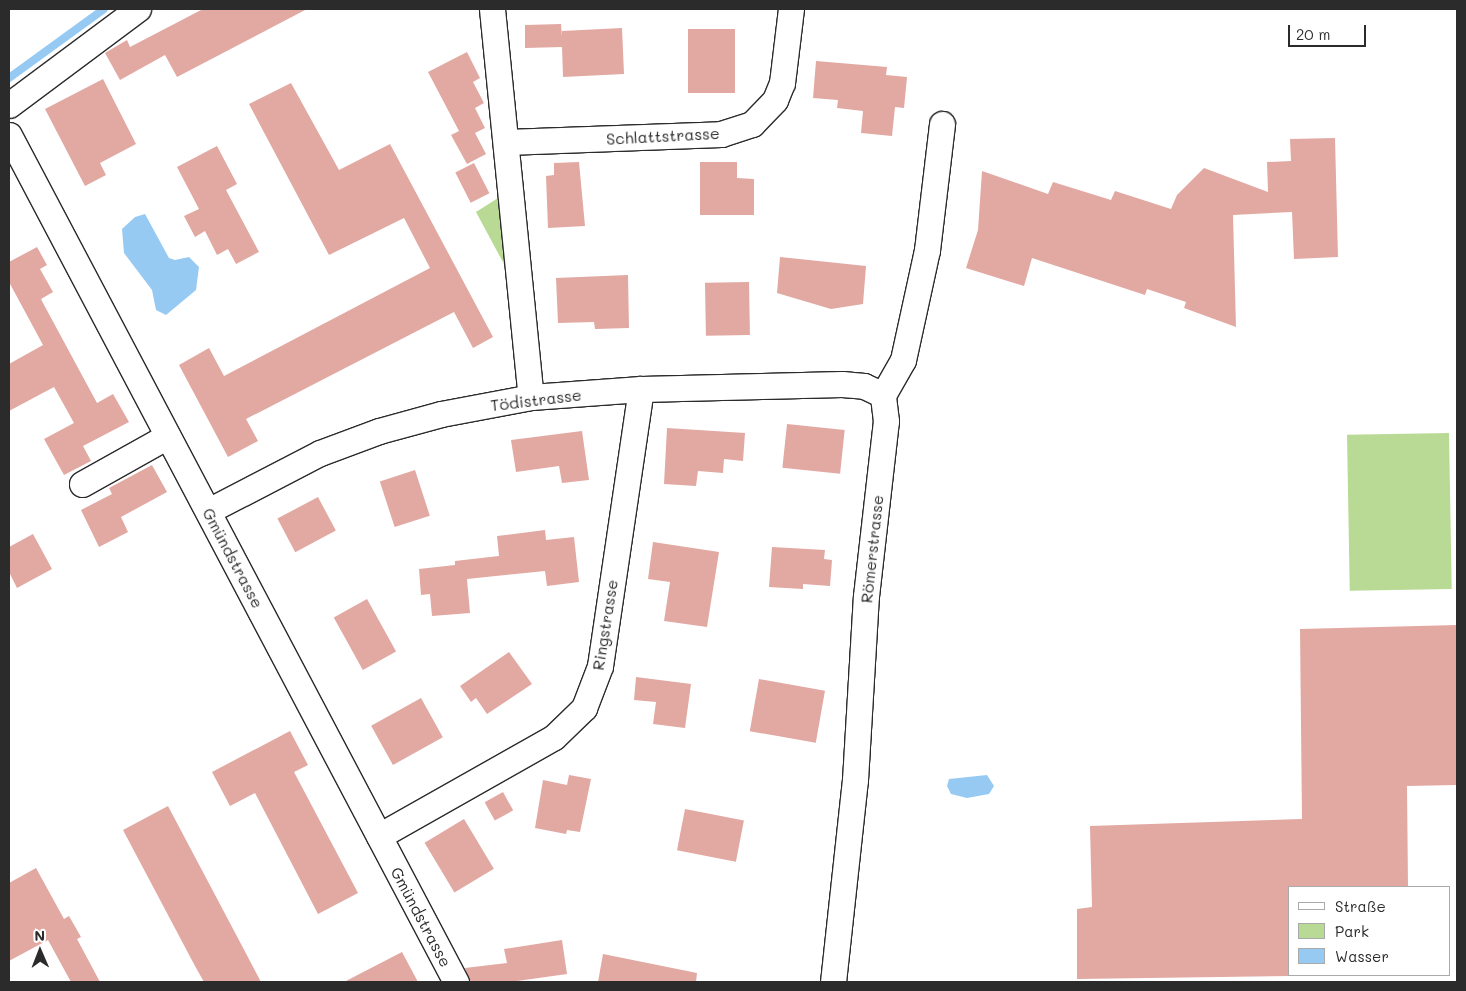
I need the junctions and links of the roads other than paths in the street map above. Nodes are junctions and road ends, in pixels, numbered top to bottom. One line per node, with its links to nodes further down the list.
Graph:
1 (138, 9): 4 (street)
2 (492, 9): 7 (street)
3 (791, 9): 7 (street, Schlattstrasse)
4 (9, 105)
5 (942, 124): 9 (street)
6 (9, 135): 11 (street, Gmündstrasse)
7 (506, 142): 10 (street)
8 (641, 389): 9 (street, Tödistrasse); 10 (street, Tödistrasse); 14 (street, Ringstrasse)
9 (883, 396): 16 (street, Römerstrasse)
10 (531, 397): 13 (street, Tödistrasse)
11 (168, 436): 12 (street); 13 (street, Gmündstrasse)
12 (82, 484)
13 (208, 511): 14 (street, Gmündstrasse)
14 (379, 836): 15 (street, Gmündstrasse)
15 (456, 982)
16 (833, 982)

